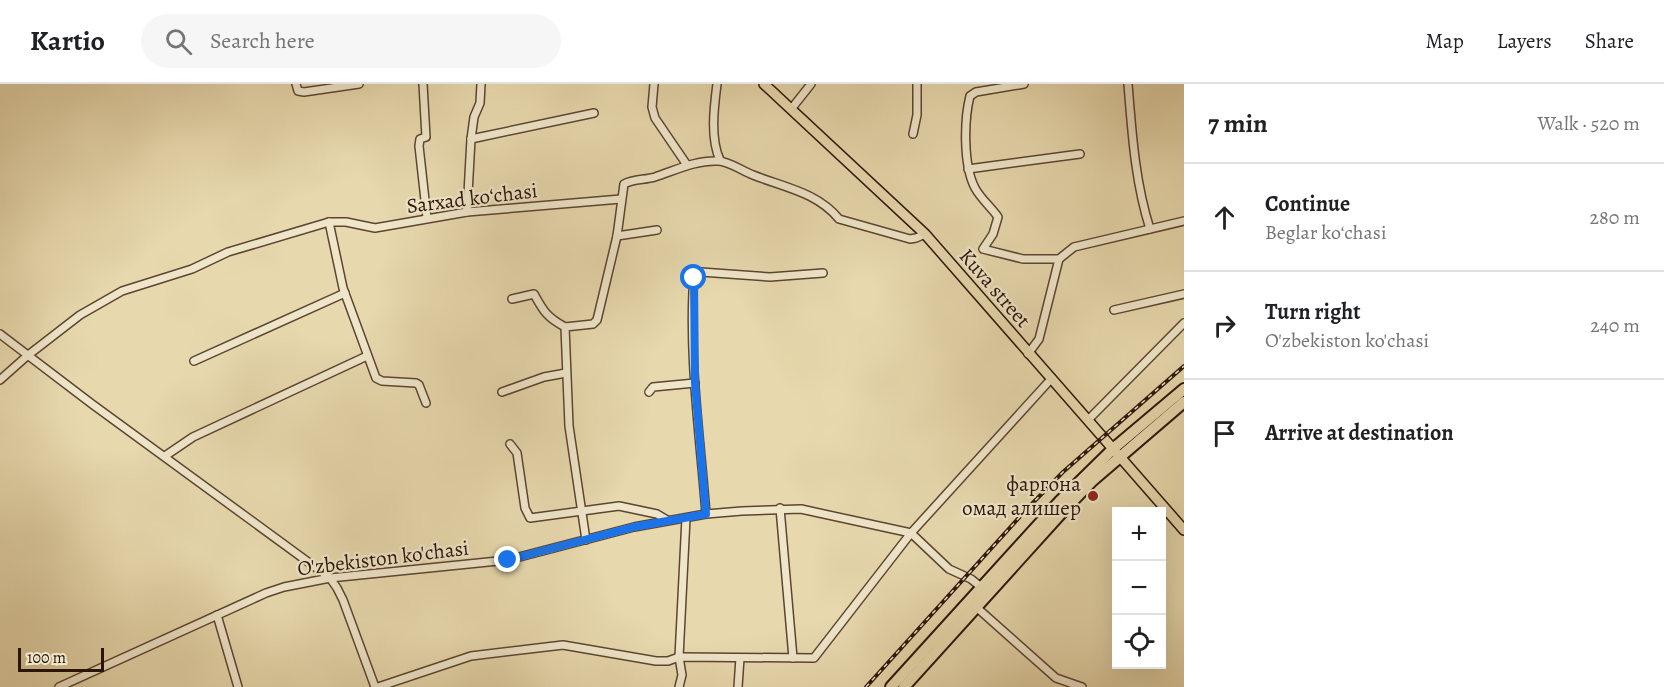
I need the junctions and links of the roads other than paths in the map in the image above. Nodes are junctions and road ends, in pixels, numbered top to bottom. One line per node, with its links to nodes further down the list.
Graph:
1 (296, 84): 2 (street)
2 (359, 84)
3 (423, 84): 22 (street)
4 (481, 84): 15 (street)
5 (654, 84): 18 (street)
6 (717, 84): 17 (street)
7 (764, 84): 12 (main road, Kuva street)
8 (811, 84): 12 (street)
9 (916, 84): 14 (street)
10 (1024, 84): 19 (street)
11 (1128, 84): 25 (street)
12 (792, 108): 27 (main road, Kuva street)
13 (594, 113): 15 (street)
14 (913, 134)
15 (471, 139): 21 (street)
16 (1080, 154): 19 (street)
17 (720, 160): 18 (street); 27 (street)
18 (687, 165): 20 (street)
19 (968, 169): 29 (street)
20 (621, 199): 21 (street, Sarxad koʻchasi); 28 (street)
21 (467, 212): 22 (street, Sarxad koʻchasi)
22 (427, 218): 24 (street, Sarxad koʻchasi)
23 (1184, 221): 25 (street)
24 (329, 222): 31 (street); 39 (street)
25 (1150, 229): 29 (street)
26 (657, 231): 28 (street)
27 (925, 234): 38 (main road, Kuva street)
28 (617, 236): 36 (street)
29 (1059, 259): 38 (street)
30 (823, 273): 45 (street)
31 (345, 293): 40 (street); 41 (street)
32 (1184, 294): 34 (street)
33 (512, 300): 36 (street)
34 (1114, 310)
35 (1184, 323): 51 (street)
36 (565, 327): 42 (street)
37 (0, 334): 39 (street)
38 (1028, 354): 43 (main road, Kuva street)
39 (27, 356): 44 (street); 54 (street)
40 (367, 356): 50 (street); 54 (street)
41 (194, 361)
42 (566, 373): 47 (street); 56 (street)
43 (1052, 378): 51 (main road, Kuva street); 61 (street)
44 (0, 380)
45 (695, 383): 48 (street); 57 (street)
46 (1184, 389): 53 (highway)
47 (502, 392)
48 (649, 392)
49 (1184, 402): 53 (highway)
50 (426, 403)
51 (1089, 419): 53 (main road, Kuva street)
52 (510, 444): 56 (street)
53 (1118, 452): 60 (main road, Kuva street); 64 (highway); 65 (highway)
54 (165, 456): 63 (street)
55 (780, 508): 57 (street, O'zbekiston ko'chasi); 61 (street, O'zbekiston ko'chasi); 69 (street)
56 (582, 512): 59 (street); 62 (street)
57 (706, 514): 58 (street, O'zbekiston ko'chasi)
58 (686, 518): 59 (street, O'zbekiston ko'chasi); 67 (street)
59 (667, 520): 62 (street, O'zbekiston ko'chasi)
60 (1184, 530)
61 (911, 533): 64 (street); 69 (street)
62 (586, 540): 63 (street, O'zbekiston ko'chasi)
63 (330, 578): 66 (street, O'zbekiston ko'chasi); 73 (street)
64 (981, 587): 65 (highway)
65 (973, 603): 70 (street); 76 (highway); 77 (highway)
66 (217, 615): 71 (street, O'zbekiston ko'chasi); 72 (street)
67 (679, 657): 68 (street); 73 (street); 74 (street)
68 (740, 658): 69 (street); 75 (street)
69 (793, 658)
70 (1068, 685): 78 (street)
71 (62, 687)
72 (238, 687)
73 (376, 687)
74 (679, 687)
75 (738, 687)
76 (891, 687)
77 (904, 687)
78 (1083, 687)

